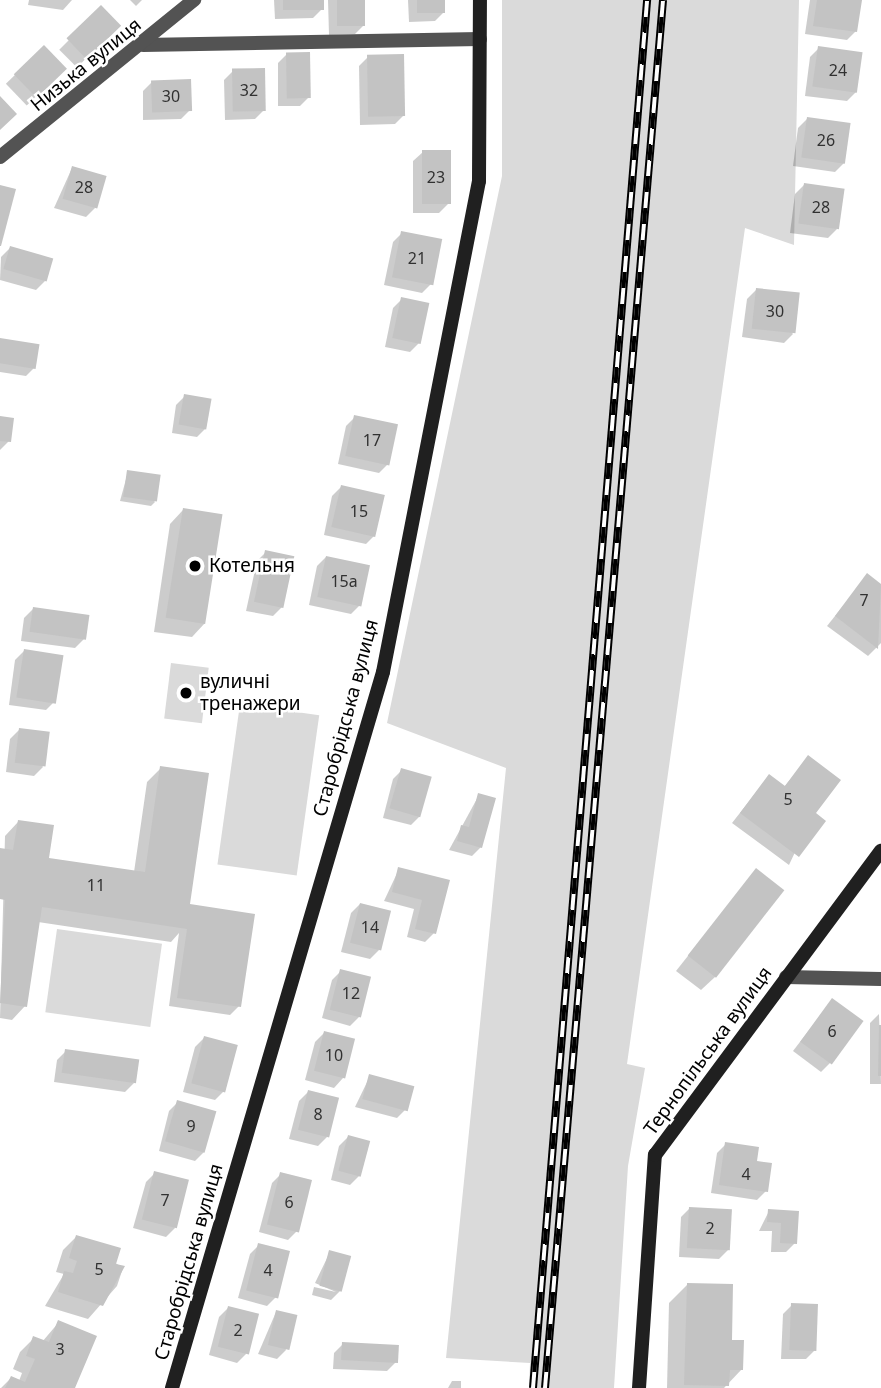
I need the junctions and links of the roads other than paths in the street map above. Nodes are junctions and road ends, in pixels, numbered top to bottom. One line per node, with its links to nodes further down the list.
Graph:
1 (194, 0): 4 (street, Низька вулиця)
2 (480, 0): 3 (street, Старобрідська вулиця)
3 (480, 39): 4 (street); 9 (street, Старобрідська вулиця)
4 (142, 45): 5 (street, Низька вулиця)
5 (0, 157)
6 (881, 851): 7 (street, Тернопільська вулиця)
7 (786, 977): 8 (street); 10 (street, Тернопільська вулиця)
8 (881, 979)
9 (172, 1388)
10 (639, 1388)

